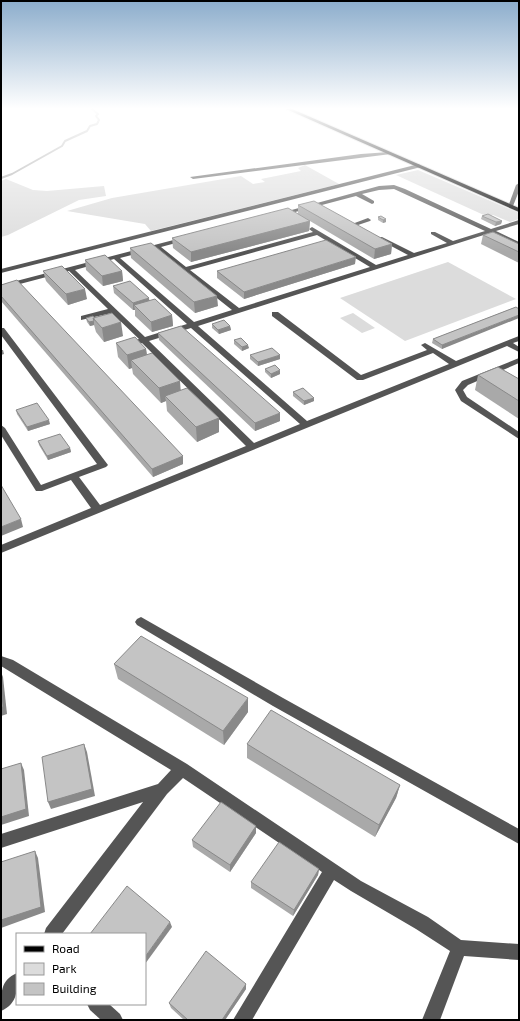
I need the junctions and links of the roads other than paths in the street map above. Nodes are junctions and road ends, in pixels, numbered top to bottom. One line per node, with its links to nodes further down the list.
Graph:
1 (348, 157): 4 (street)
2 (397, 157): 3 (main road)
3 (419, 166): 9 (main road); 32 (street)
4 (193, 177)
5 (519, 185): 9 (street)
6 (357, 194): 7 (street); 8 (street); 12 (street)
7 (372, 202)
8 (431, 203): 10 (street); 19 (street)
9 (510, 206): 11 (main road)
10 (418, 207)
11 (519, 210)
12 (284, 213): 13 (street); 14 (street)
13 (276, 215)
14 (291, 217)
15 (368, 220): 18 (street)
16 (519, 222): 19 (street)
17 (304, 225): 20 (street)
18 (361, 227)
19 (490, 231): 24 (street); 25 (street)
20 (317, 232): 29 (street); 31 (street)
21 (433, 233): 24 (street)
22 (374, 234): 27 (street)
23 (194, 236): 26 (street)
24 (453, 243): 27 (street)
25 (519, 244)
26 (156, 246): 28 (street); 31 (street)
27 (413, 255): 29 (street)
28 (115, 257): 30 (street); 40 (street)
29 (375, 267): 36 (street)
30 (71, 269): 33 (street); 35 (street)
31 (186, 270): 36 (street)
32 (1, 271)
33 (1, 287)
34 (85, 309): 38 (street)
35 (113, 310): 38 (street); 43 (street)
36 (238, 311): 40 (street)
37 (275, 314): 47 (street)
38 (88, 317): 39 (street)
39 (97, 322)
40 (193, 325): 43 (street); 51 (street)
41 (1, 330): 55 (street)
42 (519, 338): 44 (street)
43 (144, 340): 45 (street); 54 (street)
44 (508, 343): 48 (street); 50 (street)
45 (132, 344)
46 (425, 344): 47 (street)
47 (434, 350): 50 (street)
48 (519, 350)
49 (519, 360): 53 (street)
50 (455, 364): 51 (street)
51 (307, 425): 54 (street)
52 (1, 428): 55 (street)
53 (519, 436)
54 (253, 447): 56 (street)
55 (73, 476): 56 (street)
56 (98, 510): 57 (street)
57 (1, 549)
58 (140, 622): 62 (street)
59 (1, 662): 60 (street)
60 (182, 769): 61 (street); 64 (street)
61 (162, 789): 63 (street); 65 (street)
62 (519, 837)
63 (1, 841)
64 (332, 870): 66 (street); 72 (street)
65 (53, 933)
66 (459, 948): 67 (street); 73 (street)
67 (519, 952)
68 (16, 982): 69 (street)
69 (1, 1002)
70 (97, 1005): 71 (street)
71 (114, 1020)
72 (242, 1020)
73 (431, 1020)

